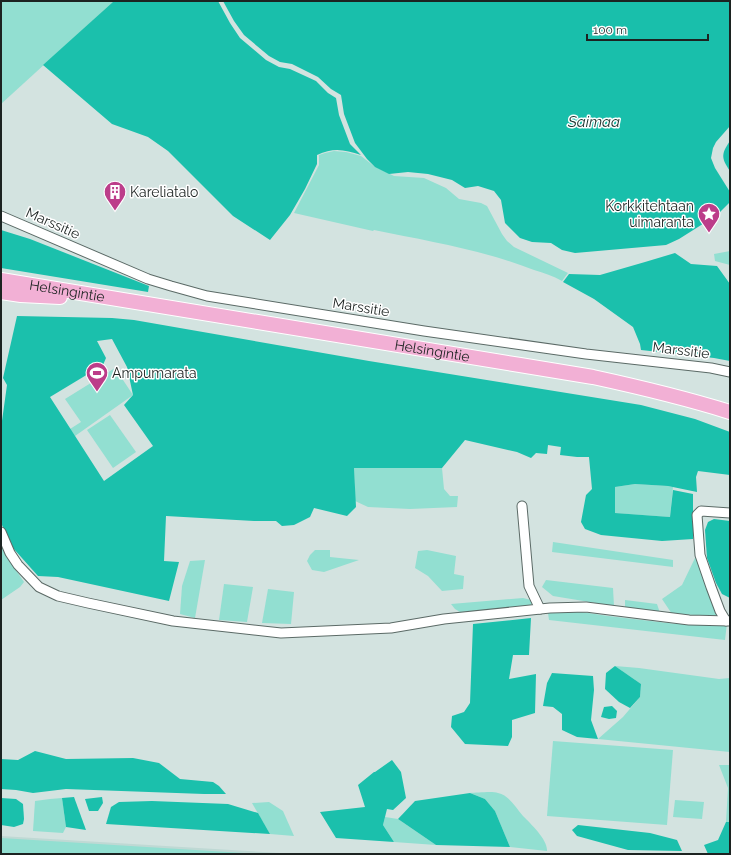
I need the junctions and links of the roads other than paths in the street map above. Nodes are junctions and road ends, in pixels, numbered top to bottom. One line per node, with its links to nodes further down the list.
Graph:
1 (1, 216): 3 (street, Marssitie)
2 (4, 286): 4 (main road, Helsingintie)
3 (730, 372)
4 (730, 412)
5 (522, 506): 8 (street)
6 (730, 513): 9 (street)
7 (1, 532): 8 (street)
8 (540, 609): 9 (street)
9 (728, 621)

